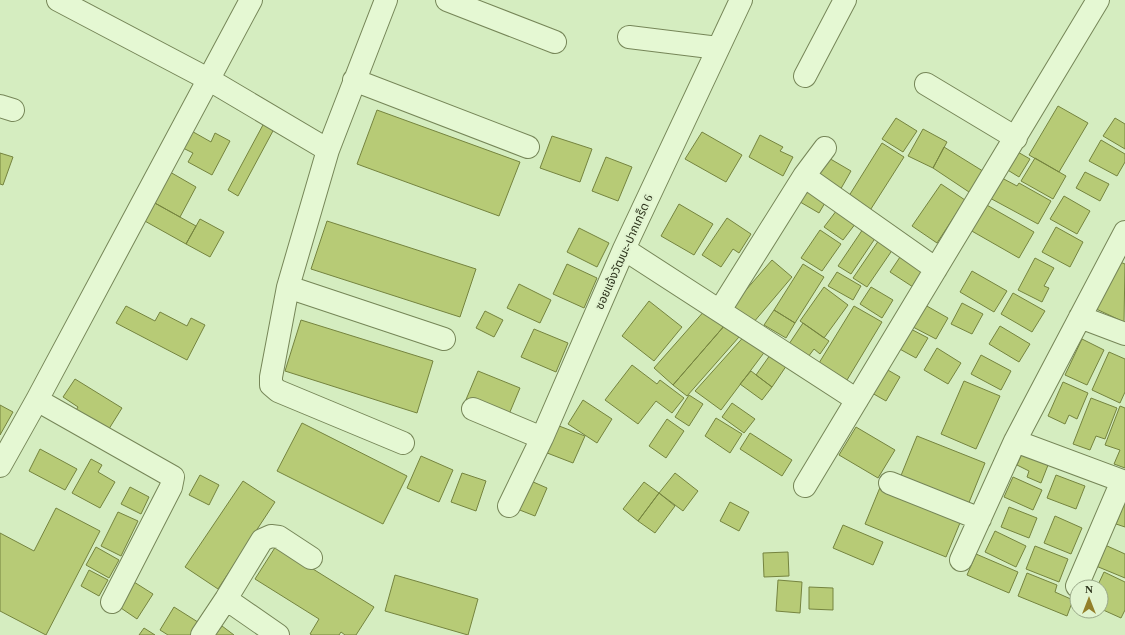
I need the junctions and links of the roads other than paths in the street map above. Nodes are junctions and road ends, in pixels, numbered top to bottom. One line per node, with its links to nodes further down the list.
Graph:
1 (58, 0): 12 (street)
2 (250, 0): 12 (street)
3 (386, 0): 13 (street)
4 (447, 0): 9 (street)
5 (740, 0): 10 (street, ซอยแจ้งวัฒนะ-ปากเกร็ด 6)
6 (845, 0): 11 (street)
7 (1090, 3): 15 (street)
8 (629, 37): 10 (street)
9 (555, 42)
10 (718, 48): 21 (street, ซอยแจ้งวัฒนะ-ปากเกร็ด 6)
11 (804, 76)
12 (208, 79): 18 (street); 28 (street)
13 (354, 80): 16 (street); 18 (street)
14 (926, 84): 15 (street)
15 (1016, 138): 22 (street)
16 (528, 147)
17 (825, 148): 19 (street)
18 (328, 150): 23 (street)
19 (804, 176): 22 (street); 24 (street)
20 (1125, 232): 25 (street)
21 (624, 249): 24 (street); 31 (street, ซอยแจ้งวัฒนะ-ปากเกร็ด 6)
22 (936, 269): 29 (street)
23 (288, 287): 27 (street); 33 (street)
24 (720, 310): 29 (street)
25 (1080, 317): 26 (street); 32 (street)
26 (1125, 334)
27 (444, 339)
28 (37, 400): 34 (street); 44 (street)
29 (857, 400): 37 (street)
30 (473, 409): 31 (street)
31 (542, 438): 38 (street, ซอยแจ้งวัฒนะ-ปากเกร็ด 6)
32 (1015, 441): 35 (street); 39 (street)
33 (403, 443)
34 (0, 466)
35 (1123, 481): 42 (street)
36 (890, 483): 39 (street)
37 (805, 486)
38 (509, 506)
39 (980, 519): 41 (street)
40 (311, 558): 43 (street)
41 (961, 560)
42 (1080, 579)
43 (226, 599): 45 (street); 46 (street)
44 (112, 602)
45 (202, 635)
46 (278, 635)

